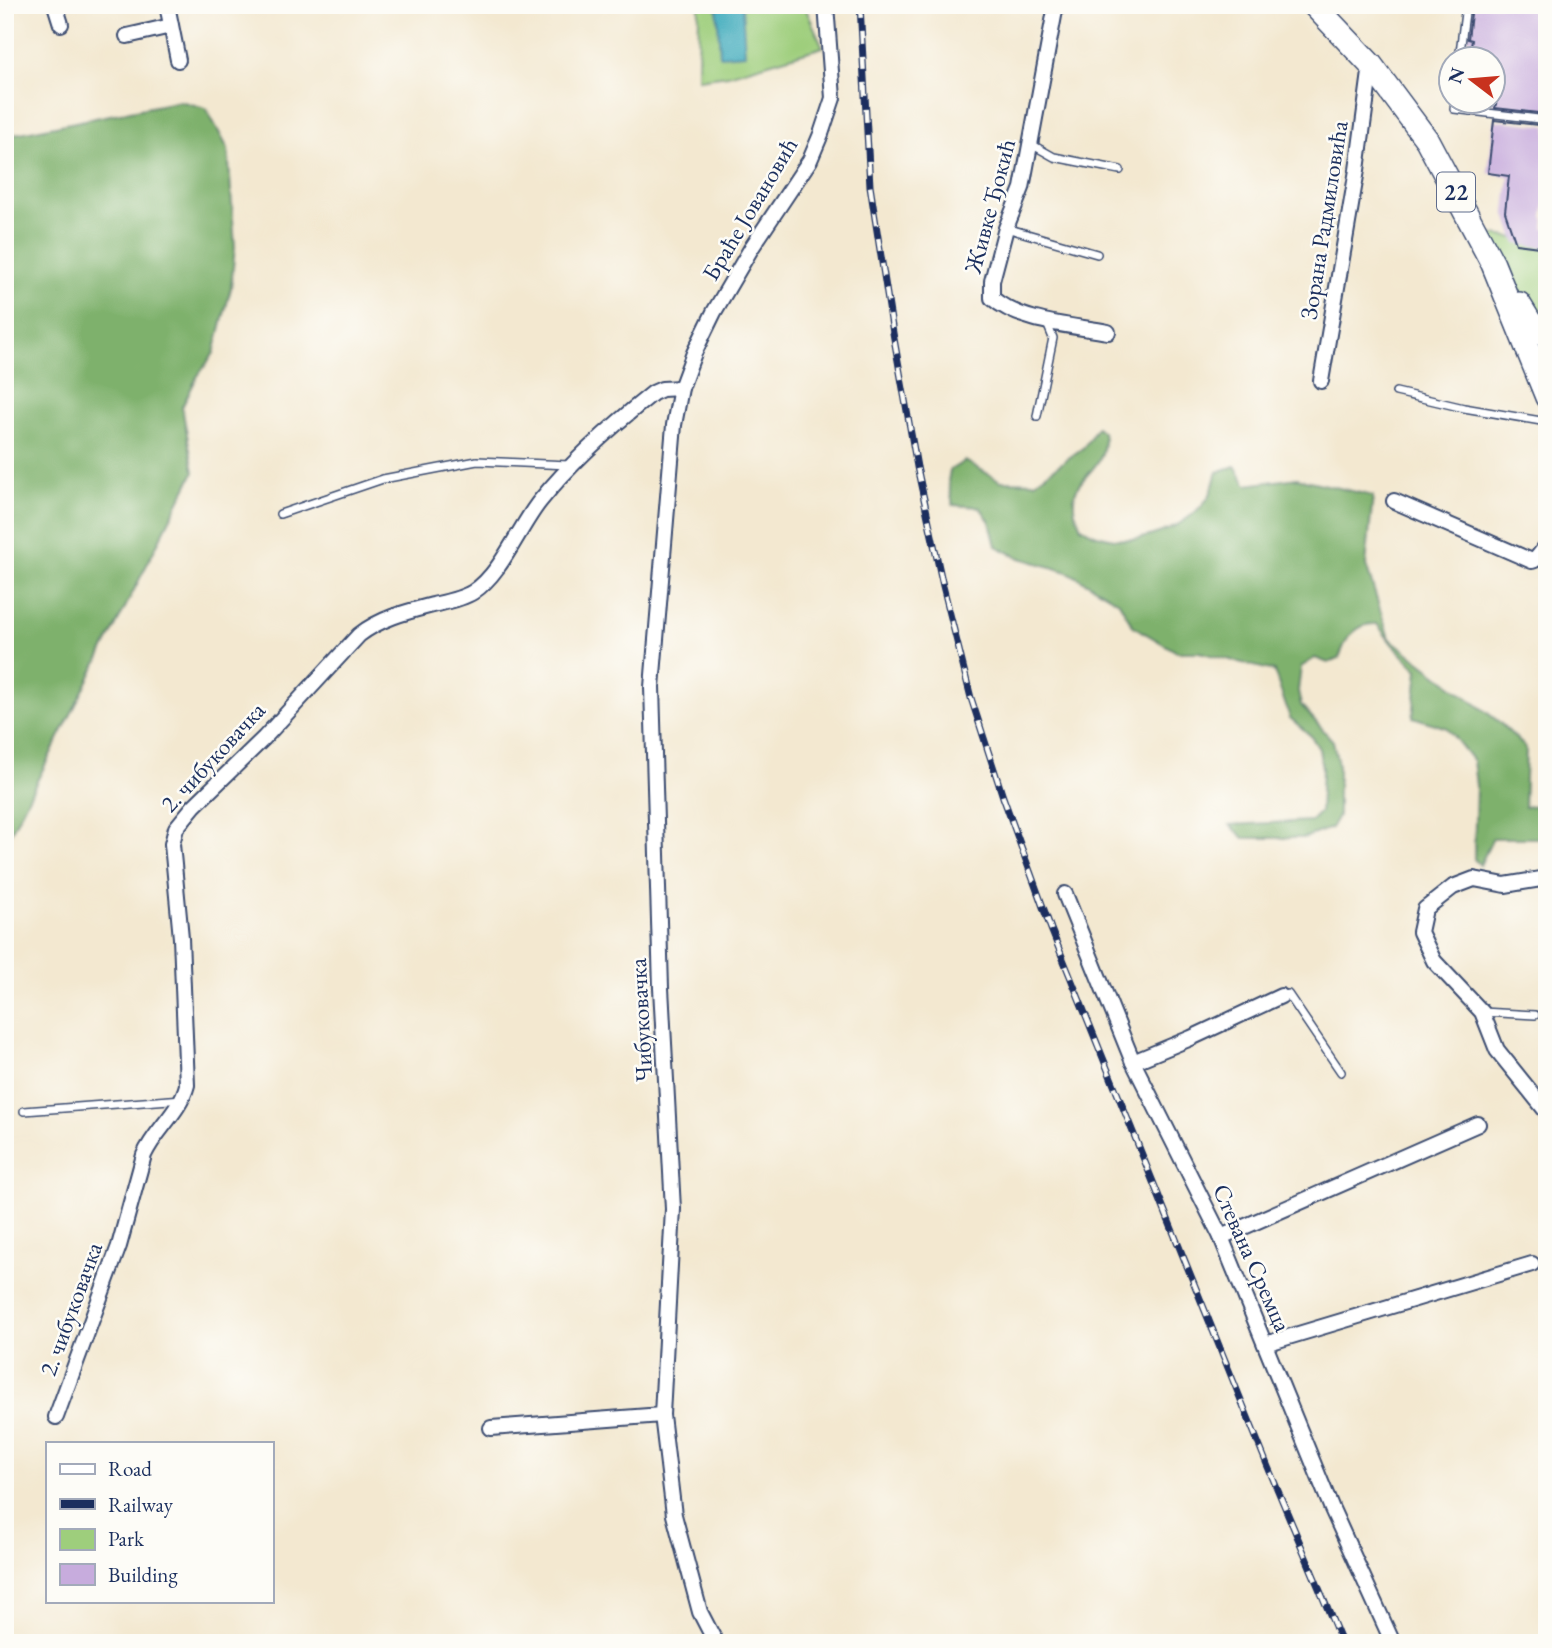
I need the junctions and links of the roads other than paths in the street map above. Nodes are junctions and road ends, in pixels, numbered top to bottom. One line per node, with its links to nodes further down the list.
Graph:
1 (55, 5): 7 (street)
2 (167, 5): 8 (street)
3 (826, 5): 24 (street, Браће Јовановић)
4 (1056, 5): 15 (street, Живке Ђокић)
5 (1314, 5): 12 (main road, 22)
6 (1466, 5): 10 (lane)
7 (61, 24)
8 (171, 26): 9 (street); 11 (street)
9 (127, 36)
10 (1462, 46)
11 (178, 60)
12 (1371, 65): 19 (main road, 22); 23 (street, Зорана Радмиловића)
13 (1506, 115): 14 (lane)
14 (1547, 120)
15 (1031, 144): 16 (lane); 17 (street, Живке Ђокић)
16 (1120, 170)
17 (1006, 228): 18 (lane); 20 (street, Живке Ђокић)
18 (1097, 254)
19 (1493, 264): 22 (main road); 26 (main road, 22)
20 (1045, 320): 21 (street, Живке Ђокић); 27 (lane)
21 (1108, 332)
22 (1547, 336)
23 (1321, 381)
24 (681, 388): 29 (street, 2. чибуковачка); 47 (street, Чибуковачка)
25 (1396, 392): 28 (lane)
26 (1547, 397)
27 (1037, 416)
28 (1547, 422)
29 (573, 466): 31 (lane); 40 (street, 2. чибуковачка)
30 (1394, 501): 32 (street)
31 (280, 514)
32 (1547, 545)
33 (1547, 878): 36 (street)
34 (1065, 894): 38 (street, Стевана Сремца)
35 (1281, 996): 38 (street); 39 (lane)
36 (1482, 1012): 37 (lane); 42 (street)
37 (1535, 1015)
38 (1133, 1062): 44 (street, Стевана Сремца)
39 (1341, 1072)
40 (183, 1099): 41 (lane); 48 (street, 2. чибуковачка)
41 (24, 1111)
42 (1547, 1112)
43 (1478, 1124): 44 (street)
44 (1222, 1237): 46 (street, Стевана Сремца)
45 (1532, 1264): 46 (street)
46 (1265, 1344): 51 (street, Стевана Сремца)
47 (662, 1415): 49 (street); 50 (street, Чибуковачка)
48 (56, 1417)
49 (491, 1428)
50 (716, 1643)
51 (1393, 1643)

